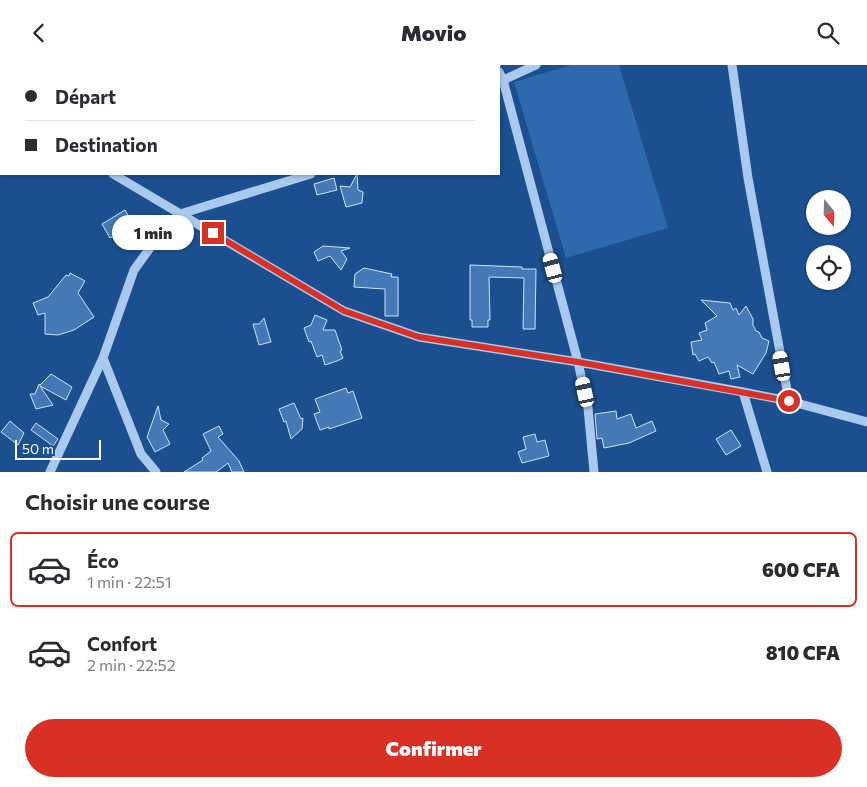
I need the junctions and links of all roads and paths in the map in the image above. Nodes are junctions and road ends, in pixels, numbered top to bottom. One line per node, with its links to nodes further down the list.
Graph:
1 (536, 65): 3 (street)
2 (732, 65): 10 (street)
3 (500, 78): 8 (street)
4 (115, 175): 6 (street)
5 (308, 175): 6 (street)
6 (180, 214): 7 (street); 8 (street)
7 (103, 358): 12 (street); 13 (street)
8 (578, 362): 9 (street); 14 (street)
9 (743, 392): 10 (street); 15 (street)
10 (789, 401): 11 (street)
11 (867, 422)
12 (50, 472)
13 (156, 472)
14 (594, 472)
15 (767, 472)

